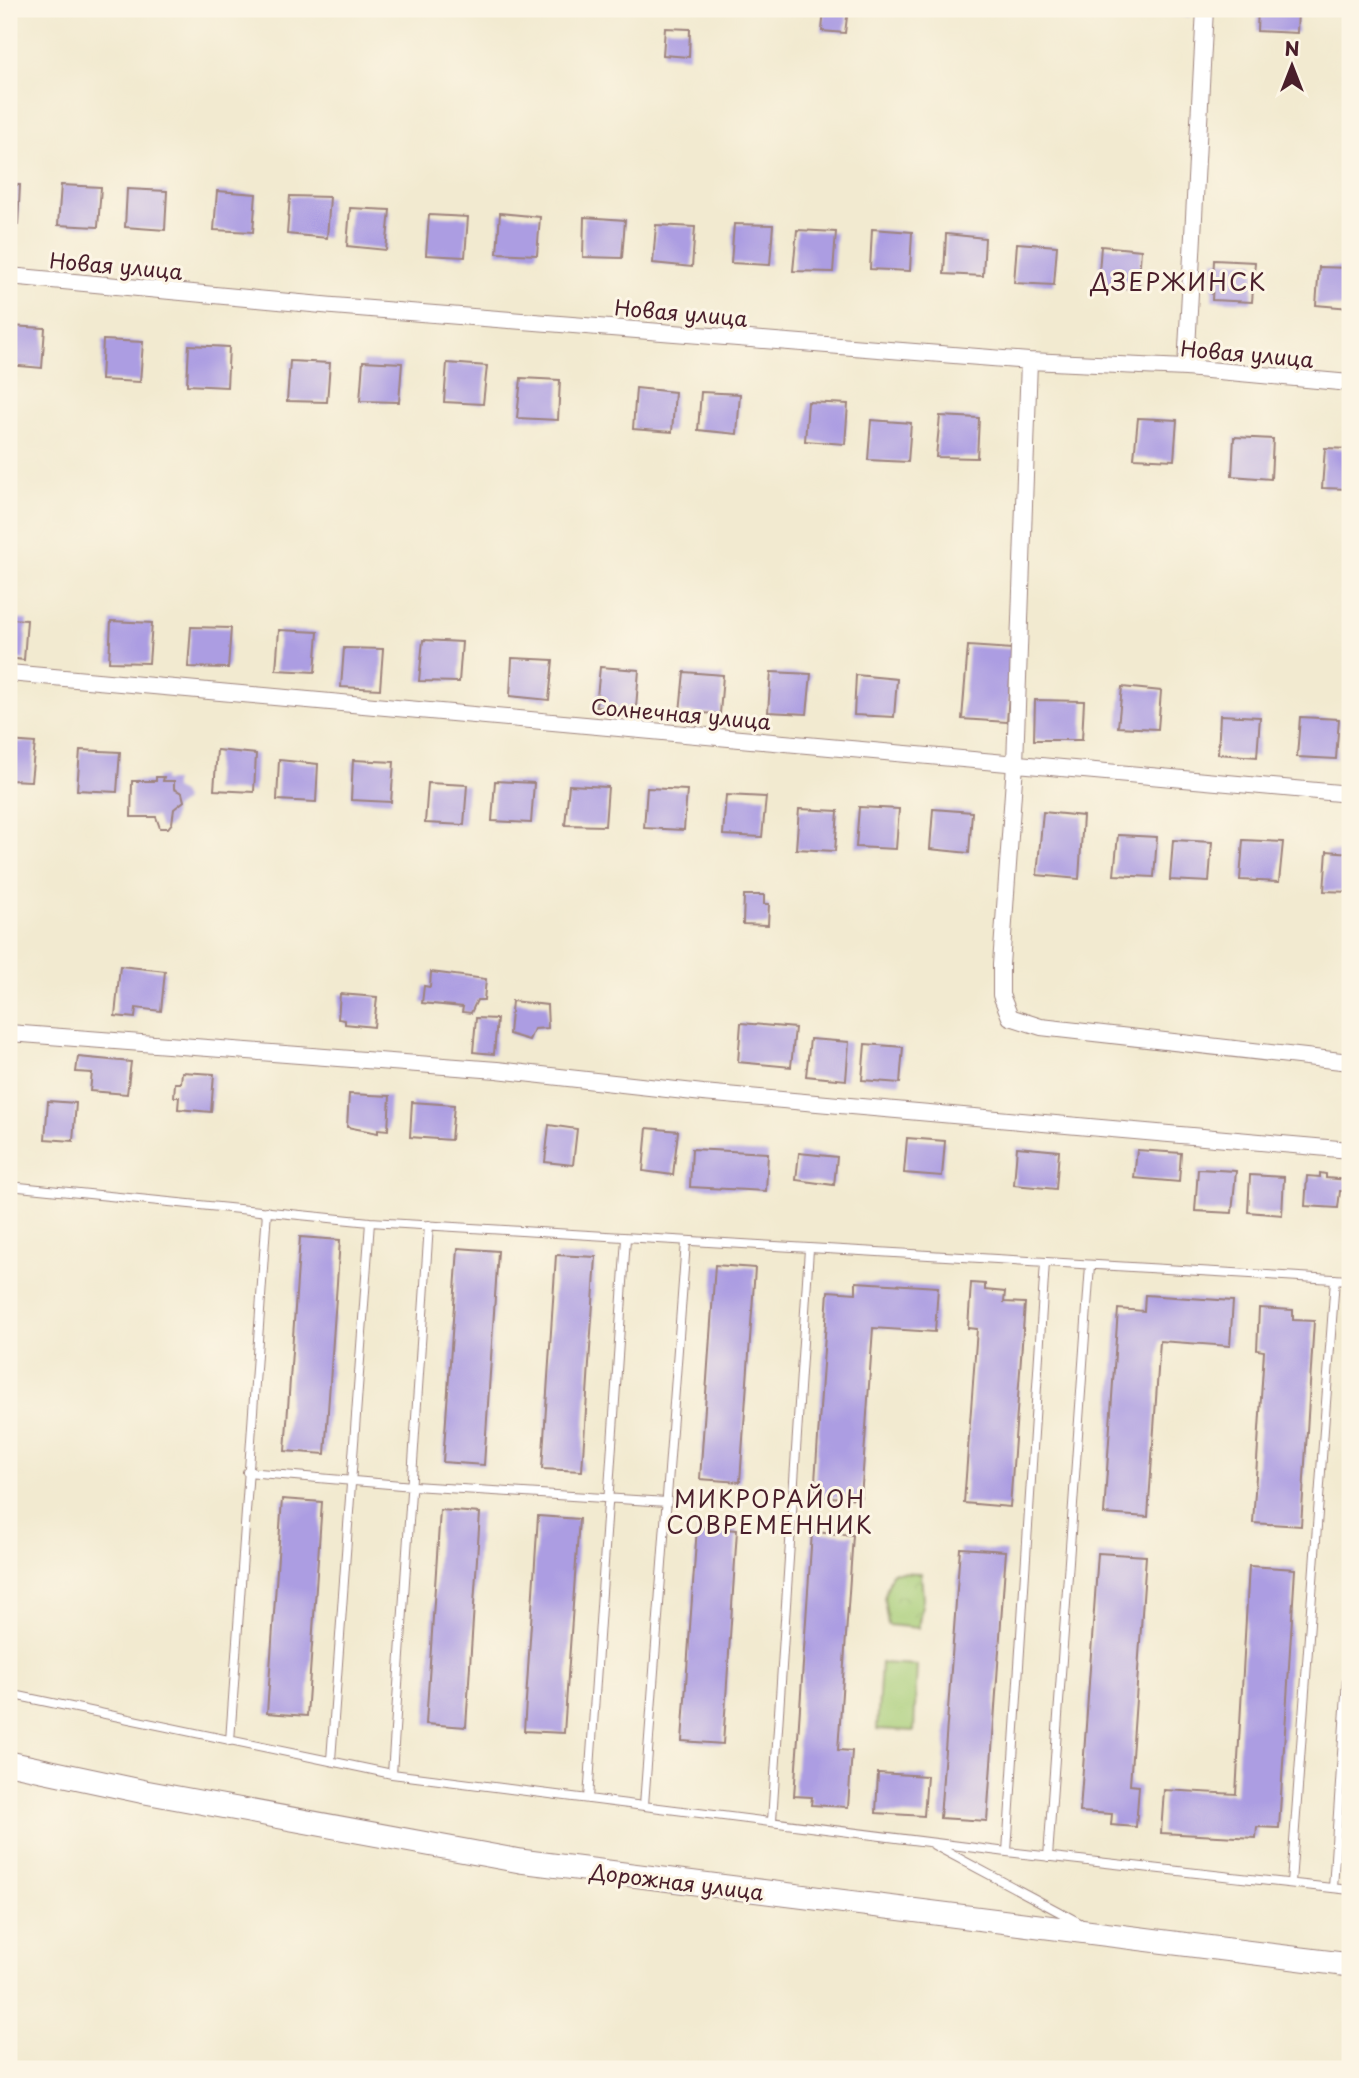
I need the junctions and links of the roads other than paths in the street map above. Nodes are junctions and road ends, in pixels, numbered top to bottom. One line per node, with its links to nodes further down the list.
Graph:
1 (1205, 9): 4 (street)
2 (9, 276): 3 (street, Новая улица)
3 (1030, 361): 4 (street, Новая улица); 7 (street)
4 (1186, 368): 5 (street, Новая улица)
5 (1350, 383)
6 (9, 673): 7 (street, Солнечная улица)
7 (1015, 764): 8 (street, Солнечная улица); 10 (street)
8 (1350, 794)
9 (9, 1033): 11 (street)
10 (1350, 1062)
11 (1350, 1150)
12 (9, 1186): 13 (lane)
13 (267, 1212): 14 (lane); 23 (lane)
14 (370, 1222): 15 (lane); 24 (lane)
15 (429, 1225): 16 (lane); 25 (lane)
16 (626, 1238): 17 (lane); 26 (lane)
17 (686, 1242): 18 (lane); 27 (lane)
18 (809, 1249): 19 (lane); 36 (lane)
19 (1045, 1262): 20 (lane); 38 (lane)
20 (1090, 1265): 21 (lane); 39 (lane)
21 (1335, 1279): 22 (lane); 40 (lane)
22 (1350, 1280)
23 (247, 1472): 24 (lane); 30 (lane)
24 (349, 1481): 25 (lane); 31 (lane)
25 (413, 1486): 26 (lane); 33 (lane)
26 (610, 1498): 27 (lane); 34 (lane)
27 (667, 1502): 35 (lane)
28 (1350, 1634): 41 (lane)
29 (9, 1694): 30 (lane)
30 (230, 1741): 31 (lane)
31 (331, 1760): 33 (lane)
32 (9, 1763): 43 (main road, Дорожная улица)
33 (392, 1774): 34 (lane)
34 (588, 1799): 35 (lane)
35 (645, 1805): 36 (lane)
36 (772, 1821): 37 (lane)
37 (928, 1842): 38 (lane); 43 (lane)
38 (1007, 1852): 39 (lane)
39 (1048, 1857): 40 (lane)
40 (1291, 1883): 41 (lane)
41 (1333, 1888): 42 (lane)
42 (1350, 1890)
43 (1102, 1934): 44 (main road, Дорожная улица)
44 (1350, 1965)

